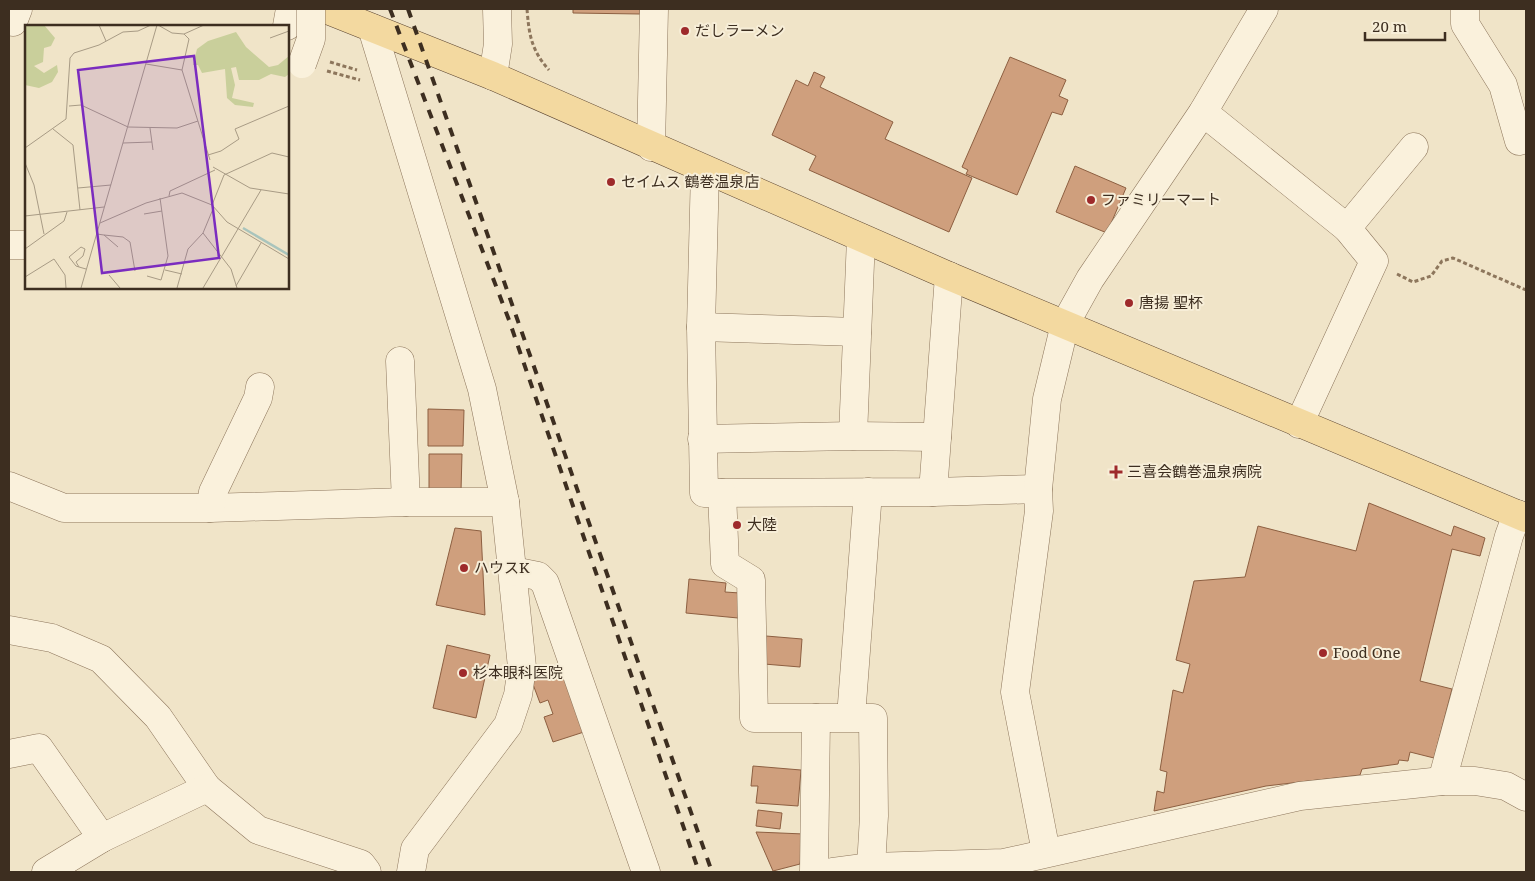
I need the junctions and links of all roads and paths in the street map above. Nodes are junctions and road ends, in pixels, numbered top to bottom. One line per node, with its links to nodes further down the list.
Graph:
1 (290, 9): 8 (street)
2 (311, 9): 10 (street, bridge)
3 (325, 9): 9 (main road)
4 (497, 9): 12 (street)
5 (654, 9): 16 (street)
6 (1264, 9): 14 (street)
7 (1465, 9): 15 (street)
8 (287, 25)
9 (372, 28): 12 (main road); 41 (street)
10 (304, 60): 11 (path); 13 (path)
11 (365, 72)
12 (493, 76): 16 (main road)
13 (368, 82)
14 (1203, 112): 19 (street); 26 (street)
15 (1519, 140)
16 (651, 147): 18 (main road)
17 (1414, 147): 19 (street)
18 (705, 170): 20 (main road); 27 (street)
19 (1347, 228): 23 (street)
20 (862, 238): 24 (main road); 28 (street)
21 (9, 245): 22 (street)
22 (25, 245)
23 (1374, 261): 25 (path); 31 (street)
24 (949, 276): 26 (main road); 33 (street)
25 (1526, 290)
26 (1065, 324): 31 (main road); 36 (street)
27 (701, 326): 28 (street); 34 (street)
28 (857, 332): 32 (street)
29 (400, 361): 40 (street)
30 (260, 387): 42 (street)
31 (1298, 424): 43 (main road)
32 (853, 436): 33 (street); 34 (street)
33 (937, 437): 38 (street)
34 (702, 439): 39 (street)
35 (9, 486): 42 (street)
36 (1038, 489): 38 (street); 53 (street)
37 (868, 492): 38 (street); 39 (street); 46 (street)
38 (933, 492)
39 (722, 494): 47 (street)
40 (406, 502): 41 (street); 42 (street)
41 (505, 502): 44 (street)
42 (210, 508)
43 (1521, 516): 49 (street)
44 (513, 571): 57 (street); 58 (street)
45 (9, 630): 50 (street)
46 (852, 717): 47 (street); 54 (street)
47 (816, 718): 59 (street)
48 (9, 754): 52 (street)
49 (1442, 781): 51 (street); 53 (street)
50 (208, 788): 52 (street); 56 (street)
51 (1526, 797)
52 (102, 838): 55 (street)
53 (1046, 852): 54 (street)
54 (871, 867): 60 (street)
55 (46, 872)
56 (366, 872)
57 (411, 872)
58 (646, 872)
59 (814, 872)
60 (833, 872)

